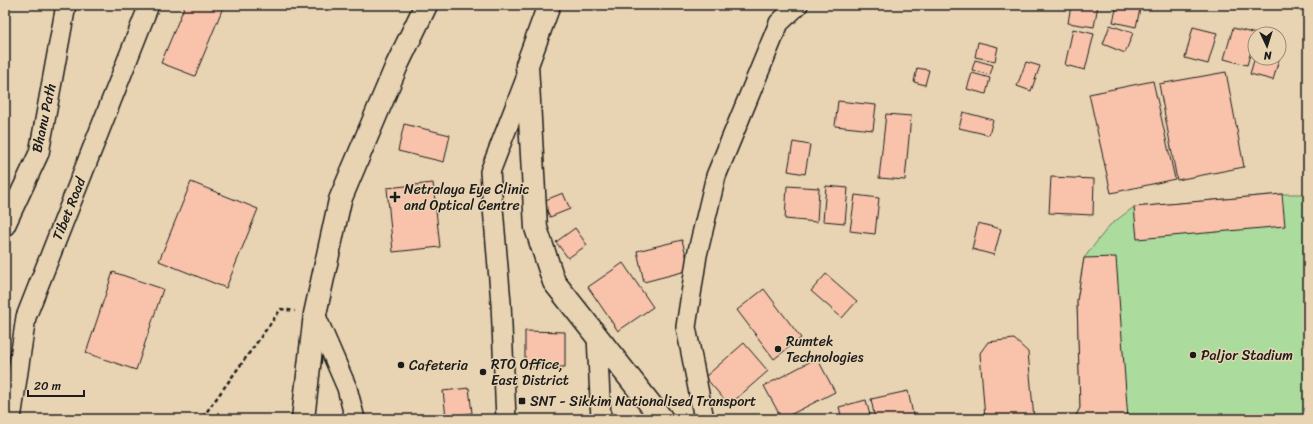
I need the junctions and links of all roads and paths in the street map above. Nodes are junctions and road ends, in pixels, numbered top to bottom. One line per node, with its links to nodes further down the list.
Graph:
1 (66, 5): 7 (street, Bhanu Path)
2 (149, 5): 10 (street, Tibet Road)
3 (426, 5): 8 (main road)
4 (549, 5): 6 (main road)
5 (798, 5): 17 (street)
6 (528, 76): 9 (main road); 14 (street)
7 (5, 226)
8 (316, 314): 11 (path); 12 (main road); 13 (street)
9 (597, 336): 15 (street); 16 (main road)
10 (11, 419)
11 (196, 419)
12 (302, 419)
13 (355, 419)
14 (506, 419)
15 (601, 419)
16 (662, 419)
17 (704, 419)

